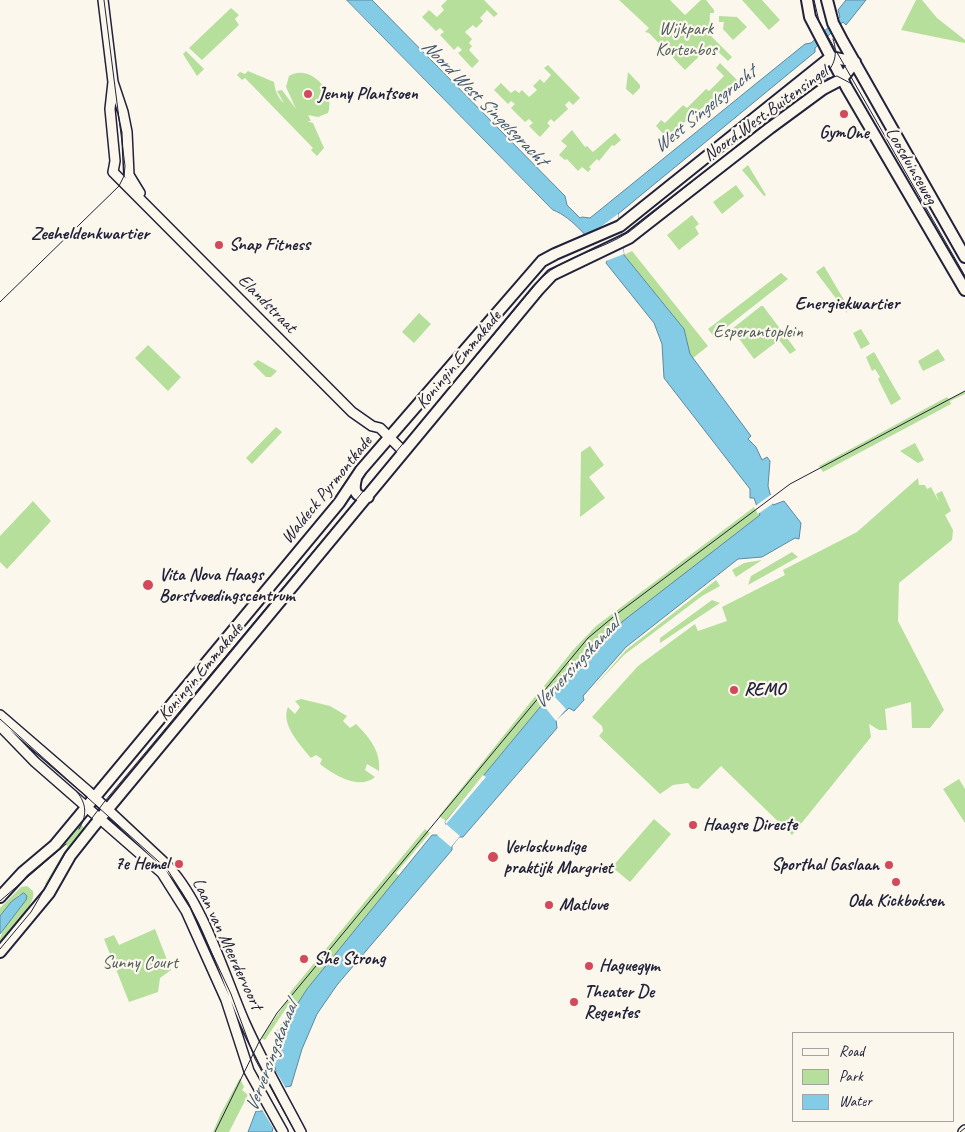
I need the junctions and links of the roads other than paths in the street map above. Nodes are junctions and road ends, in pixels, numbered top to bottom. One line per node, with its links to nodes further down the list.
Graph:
1 (102, 0): 7 (street)
2 (807, 0): 4 (main road, Loosduinseweg)
3 (827, 0): 5 (main road)
4 (831, 56): 5 (main road, Noord West Buitensingel); 6 (main road, Loosduinseweg); 9 (main road, Noord West Buitensingel)
5 (855, 62): 6 (main road, Noord West Buitensingel); 10 (main road)
6 (842, 79): 11 (main road, Noord West Buitensingel); 12 (main road, Loosduinseweg)
7 (113, 82): 8 (street, Elandstraat); 8 (street, Elandstraat)
8 (144, 200): 13 (street, Elandstraat)
9 (568, 248): 13 (main road, Waldeck Pyrmontkade)
10 (965, 257)
11 (574, 263): 14 (main road, Koningin Emmakade)
12 (965, 290)
13 (389, 439): 14 (street, Elandstraat); 15 (main road, Waldeck Pyrmontkade)
14 (404, 452): 16 (main road, Koningin Emmakade)
15 (356, 478): 16 (main road); 19 (main road, Waldeck Pyrmontkade)
16 (368, 497): 21 (main road, Koningin Emmakade)
17 (0, 715): 19 (street, Laan van Meerdervoort)
18 (0, 726): 20 (street, Laan van Meerdervoort)
19 (94, 797): 20 (main road, Waldeck Pyrmontkade); 21 (street, Laan van Meerdervoort)
20 (86, 806): 22 (street, Laan van Meerdervoort); 23 (main road, Waldeck Pyrmontkade)
21 (107, 809): 22 (main road, Koningin Emmakade); 26 (street, Laan van Meerdervoort)
22 (100, 818): 24 (main road, Koningin Emmakade); 25 (street, Laan van Meerdervoort)
23 (0, 897)
24 (0, 952)
25 (280, 1128)
26 (302, 1132)

